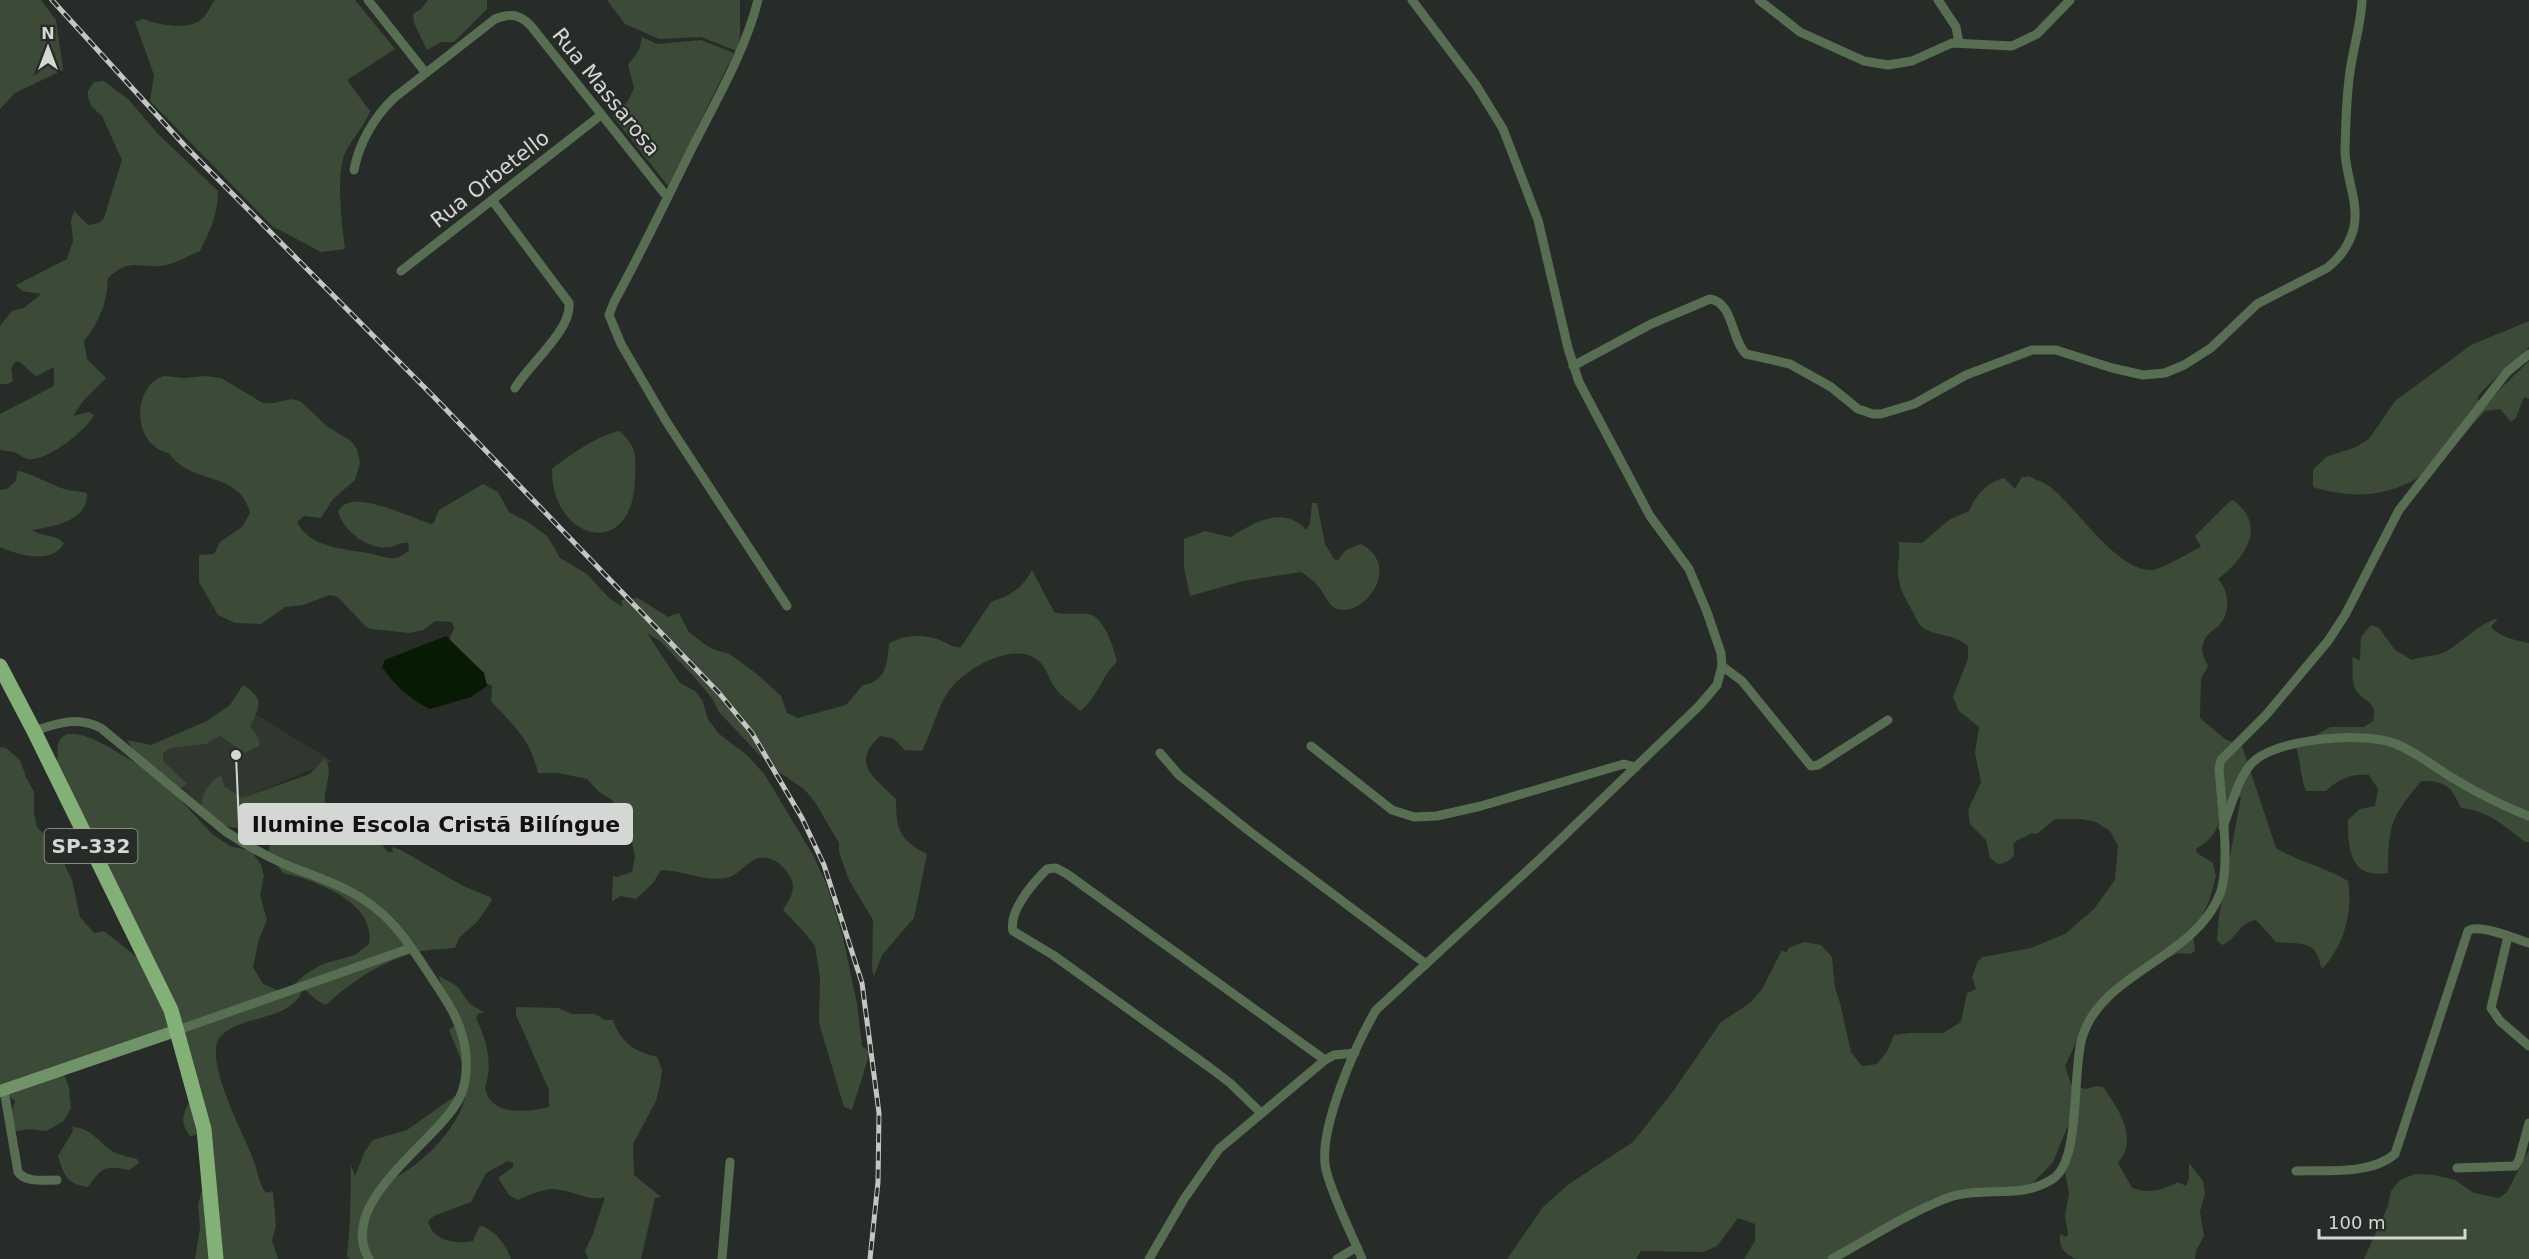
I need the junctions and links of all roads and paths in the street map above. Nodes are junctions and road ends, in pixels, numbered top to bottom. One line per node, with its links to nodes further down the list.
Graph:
1 (368, 0): 9 (street)
2 (758, 0): 18 (street)
3 (1412, 0): 16 (street)
4 (1759, 0): 8 (street)
5 (1938, 0): 8 (street)
6 (2070, 0): 8 (street)
7 (2362, 0): 16 (street)
8 (1959, 43)
9 (425, 72): 10 (street, Rua Massarosa); 11 (street)
10 (601, 115): 12 (street, Rua Massarosa); 13 (street, Rua Orbetello)
11 (354, 171)
12 (664, 193)
13 (492, 201): 14 (street, Rua Orbetello); 17 (street)
14 (401, 271)
15 (2529, 354): 27 (street)
16 (1573, 366): 20 (street)
17 (515, 388)
18 (787, 606)
19 (0, 666): 22 (main road, SP-332)
20 (1722, 666): 21 (street); 25 (street)
21 (1888, 720)
22 (34, 731): 30 (street); 32 (main road, SP-332)
23 (1311, 746): 25 (street)
24 (1160, 753): 31 (street)
25 (1636, 767): 31 (street)
26 (2529, 816): 27 (street)
27 (2223, 829): 50 (street)
28 (2508, 936): 29 (street); 33 (street); 41 (street)
29 (2529, 943)
30 (411, 948): 32 (street); 45 (street)
31 (1426, 964): 34 (street)
32 (178, 1030): 36 (street); 44 (main road, SP-332)
33 (2529, 1046)
34 (1355, 1053): 35 (street); 43 (street)
35 (1324, 1060): 37 (street); 37 (street)
36 (2, 1090): 42 (street)
37 (1261, 1113): 47 (street)
38 (2529, 1123): 40 (street)
39 (730, 1162): 46 (street)
40 (2457, 1168)
41 (2296, 1171)
42 (57, 1180)
43 (1357, 1247): 48 (street); 49 (street)
44 (216, 1259)
45 (369, 1259)
46 (722, 1259)
47 (1149, 1259)
48 (1337, 1259)
49 (1362, 1259)
50 (1832, 1259)

